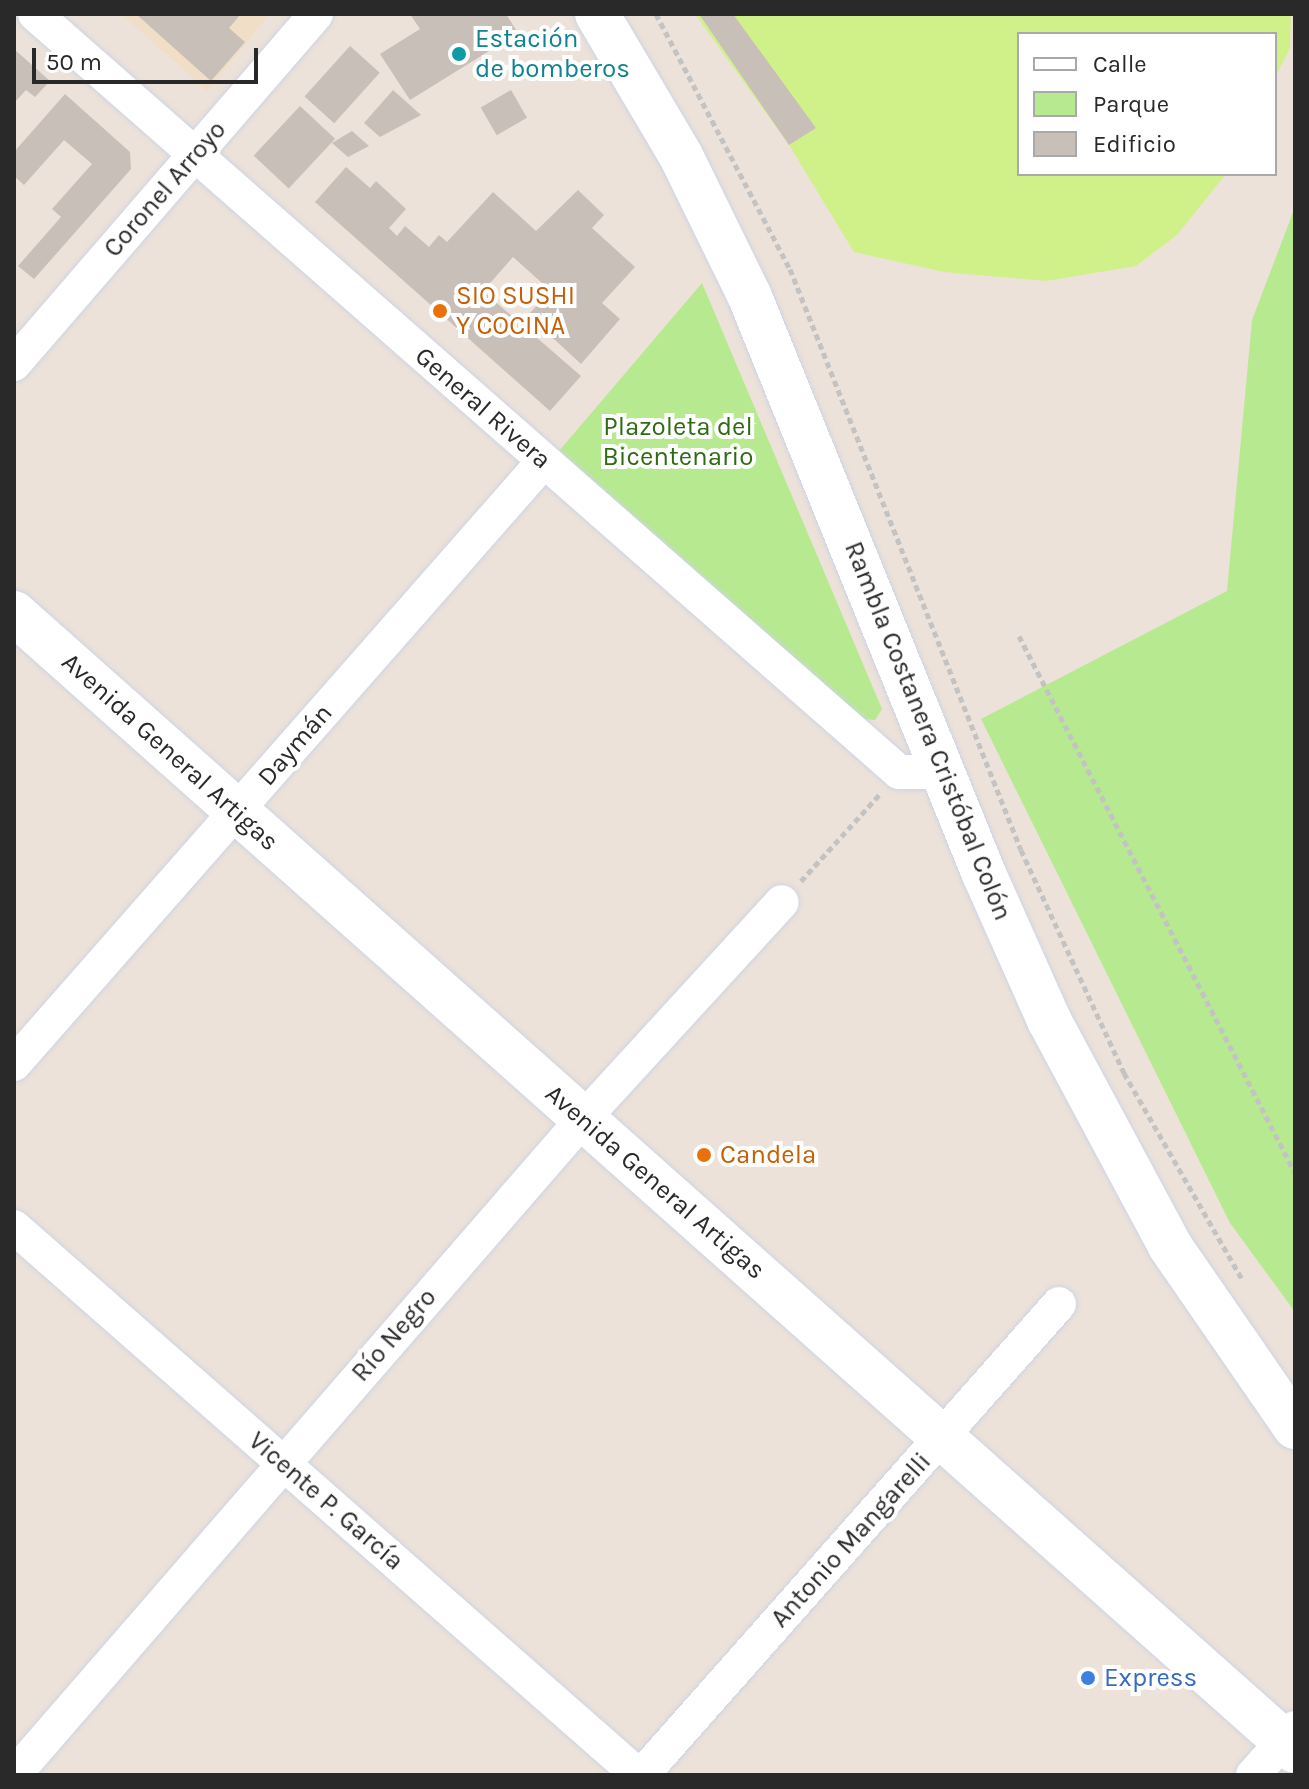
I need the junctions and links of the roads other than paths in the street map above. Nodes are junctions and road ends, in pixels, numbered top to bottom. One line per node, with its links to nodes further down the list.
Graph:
1 (35, 14): 4 (street, General Rivera)
2 (316, 14): 4 (street, Coronel Arroyo)
3 (597, 14): 8 (street, Rambla Costanera Cristóbal Colón)
4 (192, 157): 5 (street, Coronel Arroyo); 6 (street, General Rivera)
5 (14, 364)
6 (544, 461): 8 (street, General Rivera); 9 (street, Daymán)
7 (14, 613): 9 (street, Avenida General Artigas)
8 (943, 772): 15 (street, Rambla Costanera Cristóbal Colón)
9 (237, 811): 11 (street, Daymán); 12 (street, Avenida General Artigas)
10 (782, 902): 12 (street, Río Negro)
11 (14, 1064)
12 (583, 1119): 16 (street, Avenida General Artigas); 17 (street, Río Negro)
13 (14, 1227): 17 (street, Vicente P. García)
14 (1059, 1304): 16 (street, Antonio Mangarelli)
15 (1295, 1427)
16 (944, 1437): 18 (street, Avenida General Artigas); 20 (street, Antonio Mangarelli)
17 (282, 1462): 19 (street, Río Negro); 20 (street, Vicente P. García)
18 (1291, 1740): 21 (street)
19 (14, 1775)
20 (640, 1775)
21 (1253, 1775)

